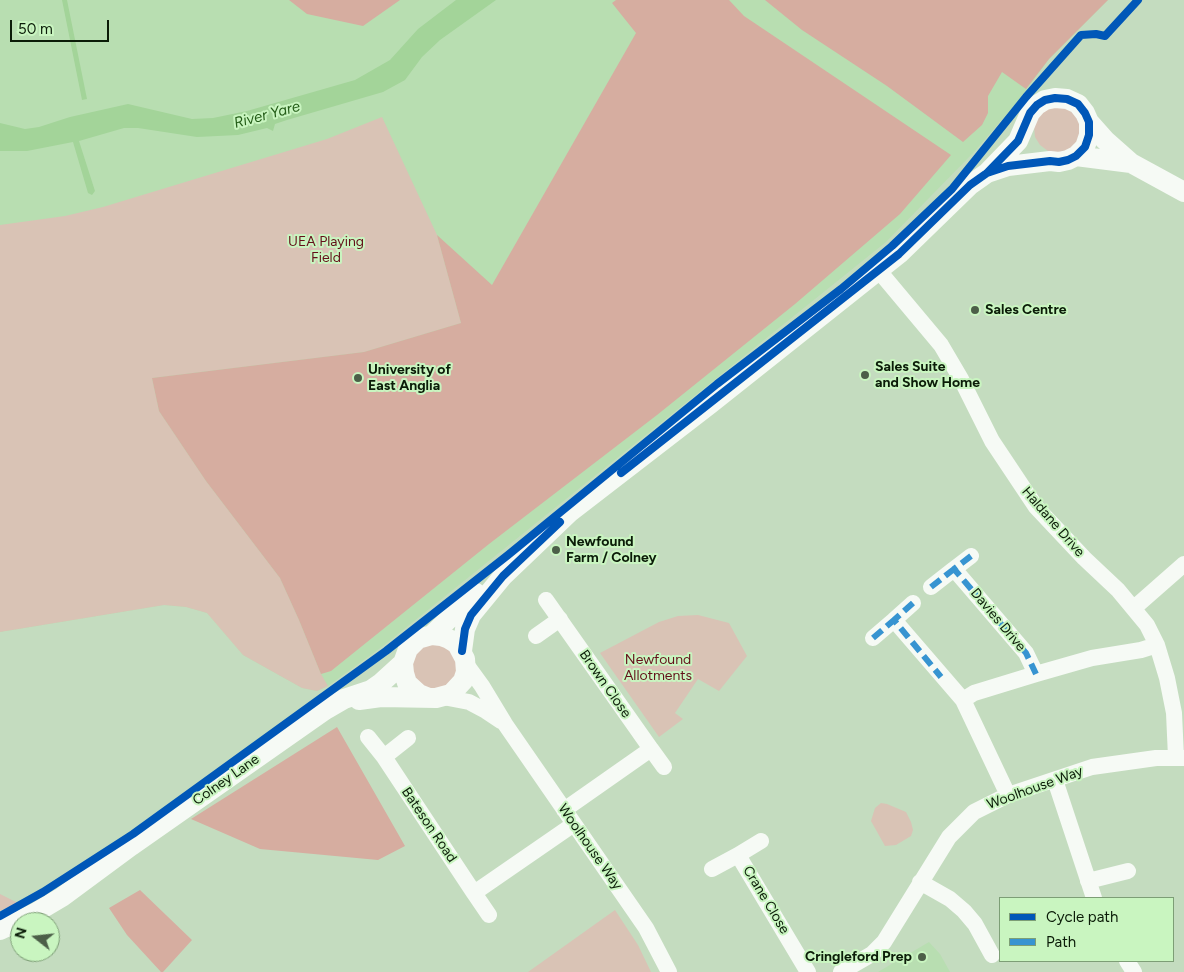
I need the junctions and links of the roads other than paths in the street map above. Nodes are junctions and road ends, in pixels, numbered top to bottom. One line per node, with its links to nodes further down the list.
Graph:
1 (1089, 122): 2 (street, Colney Lane); 3 (street); 5 (street, Colney Lane)
2 (1026, 123): 4 (street); 6 (street, Colney Lane)
3 (1076, 156): 4 (street, Colney Lane); 5 (street, Colney Lane)
4 (1050, 161): 6 (street, Colney Lane)
5 (1131, 163): 7 (street)
6 (987, 173): 8 (street, Colney Lane)
7 (1184, 192)
8 (879, 271): 12 (street, Colney Lane); 16 (street, Haldane Drive)
9 (971, 556): 11 (street)
10 (1184, 564): 16 (street)
11 (954, 569): 13 (street); 25 (street, Davies Drive)
12 (503, 576): 19 (street, Colney Lane); 23 (street, Colney Lane)
13 (931, 587)
14 (546, 600): 17 (street, Brown Close)
15 (913, 604): 18 (street)
16 (1134, 608): 22 (street, Haldane Drive)
17 (560, 619): 20 (street); 32 (street, Brown Close)
18 (894, 620): 21 (street); 27 (street)
19 (432, 635): 23 (street); 24 (street, Colney Lane)
20 (536, 636)
21 (873, 638)
22 (1157, 645): 25 (street); 34 (street, Haldane Drive)
23 (464, 658): 26 (street, Colney Lane); 29 (street, Woolhouse Way)
24 (403, 662): 26 (street); 28 (street, Colney Lane)
25 (1036, 674): 27 (street)
26 (436, 697): 28 (street, Colney Lane); 29 (street, Woolhouse Way)
27 (963, 700): 37 (street)
28 (325, 710): 49 (street, Colney Lane)
29 (504, 724): 38 (street, Woolhouse Way)
30 (368, 737): 33 (street, Bateson Road)
31 (408, 738): 33 (street)
32 (651, 749): 35 (street, Brown Close); 38 (street)
33 (384, 757): 46 (street, Bateson Road)
34 (1180, 757): 36 (street, Woolhouse Way)
35 (664, 766)
36 (1055, 780): 37 (street, Woolhouse Way); 44 (street)
37 (1008, 795): 45 (street, Woolhouse Way)
38 (564, 810): 39 (street, Woolhouse Way)
39 (574, 824): 46 (street); 51 (street, Woolhouse Way)
40 (761, 841): 41 (street, Crane Close)
41 (738, 855): 42 (street, Crane Close); 52 (street, Crane Close)
42 (712, 869)
43 (1128, 871): 44 (street)
44 (1088, 881): 47 (street)
45 (920, 882): 50 (street); 53 (street, Woolhouse Way)
46 (474, 893): 48 (street, Bateson Road)
47 (1094, 897)
48 (489, 915)
49 (0, 930)
50 (992, 955)
51 (669, 972)
52 (808, 972)
53 (841, 972)

